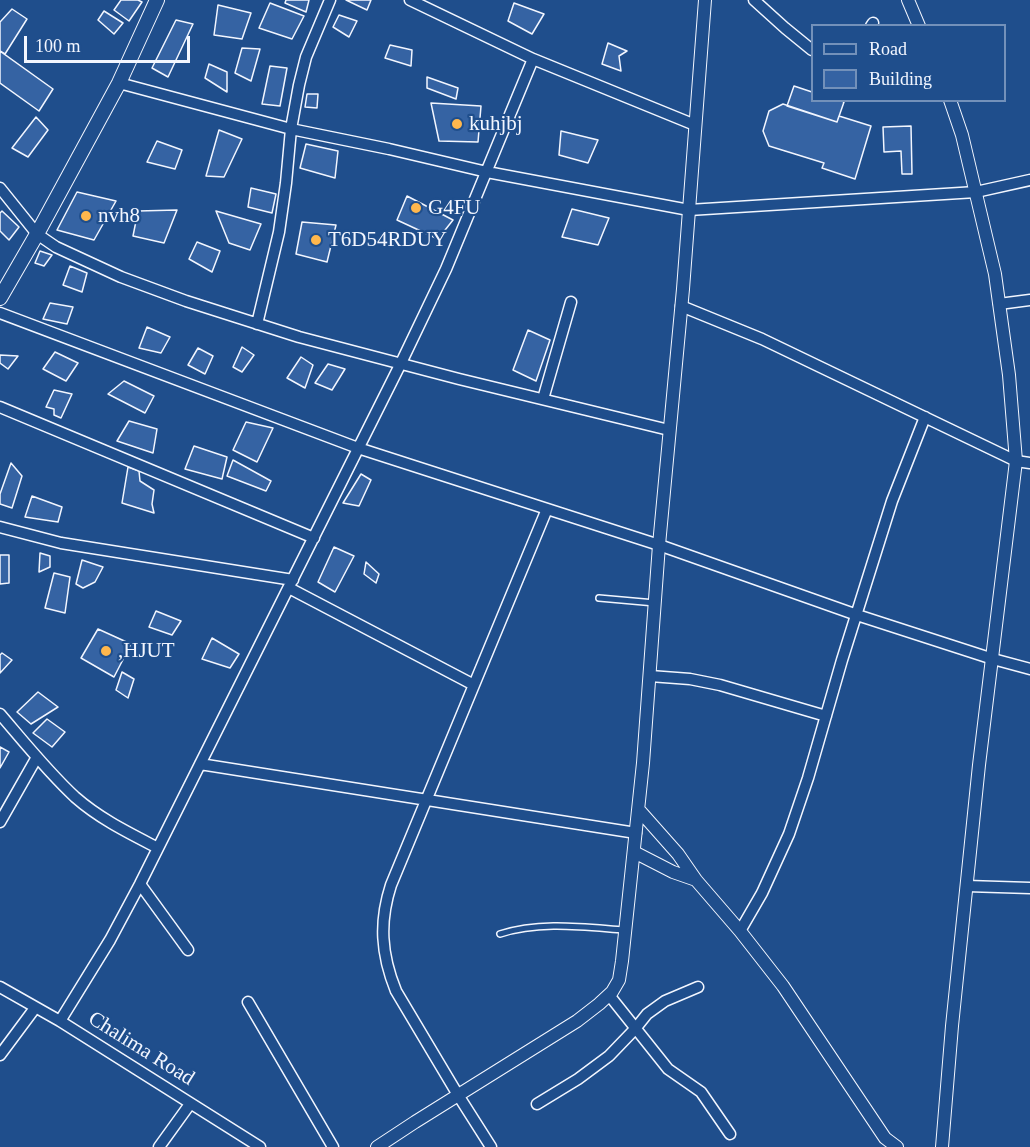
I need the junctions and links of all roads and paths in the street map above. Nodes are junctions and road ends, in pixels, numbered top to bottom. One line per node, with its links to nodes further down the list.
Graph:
1 (157, 0): 10 (main road)
2 (330, 0): 13 (street)
3 (411, 0): 9 (street)
4 (705, 0): 12 (street)
5 (754, 0): 8 (street)
6 (908, 0): 7 (street)
7 (918, 24)
8 (811, 48)
9 (533, 59): 12 (street); 14 (street)
10 (119, 83): 13 (street); 19 (main road)
11 (951, 102): 17 (street)
12 (695, 125): 18 (street)
13 (291, 129): 14 (street); 26 (street)
14 (487, 172): 18 (street); 27 (street)
15 (1030, 180): 17 (street)
16 (0, 188): 19 (street)
17 (976, 192): 18 (street); 23 (street)
18 (689, 210): 24 (street)
19 (37, 234): 20 (main road); 26 (street)
20 (0, 298)
21 (1030, 300): 23 (street)
22 (571, 302): 28 (street)
23 (999, 304): 33 (street)
24 (681, 306): 30 (street); 31 (street)
25 (0, 313): 32 (street)
26 (257, 324): 27 (street)
27 (401, 363): 28 (street); 32 (street)
28 (543, 399): 31 (street)
29 (0, 407): 37 (street)
30 (925, 417): 33 (street); 42 (street)
31 (669, 430): 38 (street)
32 (358, 448): 35 (street); 37 (street)
33 (1016, 461): 34 (street); 43 (street)
34 (1030, 463)
35 (547, 509): 38 (street); 46 (street)
36 (0, 527): 39 (street)
37 (314, 538): 39 (street)
38 (659, 545): 41 (street); 42 (street)
39 (291, 584): 46 (street); 50 (street)
40 (599, 598): 41 (lane)
41 (655, 603): 45 (street)
42 (857, 615): 43 (street); 48 (street)
43 (993, 659): 44 (street); 59 (street)
44 (1030, 669)
45 (650, 676): 48 (street); 52 (street)
46 (474, 685): 51 (street)
47 (0, 714): 49 (street)
48 (826, 716): 62 (street)
49 (37, 757): 53 (street); 55 (street)
50 (201, 764): 51 (street); 55 (street)
51 (427, 800): 54 (street); 73 (street)
52 (639, 810): 54 (street); 57 (street)
53 (0, 822)
54 (636, 833): 56 (street)
55 (158, 848): 58 (street)
56 (634, 852): 57 (street); 61 (street)
57 (696, 880): 62 (street)
58 (140, 884): 64 (street); 70 (street)
59 (967, 886): 60 (street); 83 (street)
60 (1030, 888)
61 (625, 930): 63 (lane); 67 (street)
62 (740, 931): 82 (street)
63 (500, 934)
64 (188, 950)
65 (0, 987): 69 (street, Chalima Road)
66 (698, 987): 71 (street)
67 (609, 995): 71 (street); 73 (street)
68 (248, 1002): 79 (street)
69 (35, 1008): 70 (street, Chalima Road); 72 (street)
70 (60, 1021): 74 (street, Chalima Road)
71 (635, 1029): 75 (street); 76 (street)
72 (0, 1055)
73 (458, 1095): 80 (street); 81 (street)
74 (190, 1104): 77 (street); 78 (street, Chalima Road)
75 (537, 1104)
76 (730, 1134)
77 (159, 1147)
78 (260, 1147)
79 (333, 1147)
80 (378, 1147)
81 (491, 1147)
82 (897, 1147)
83 (942, 1147)

